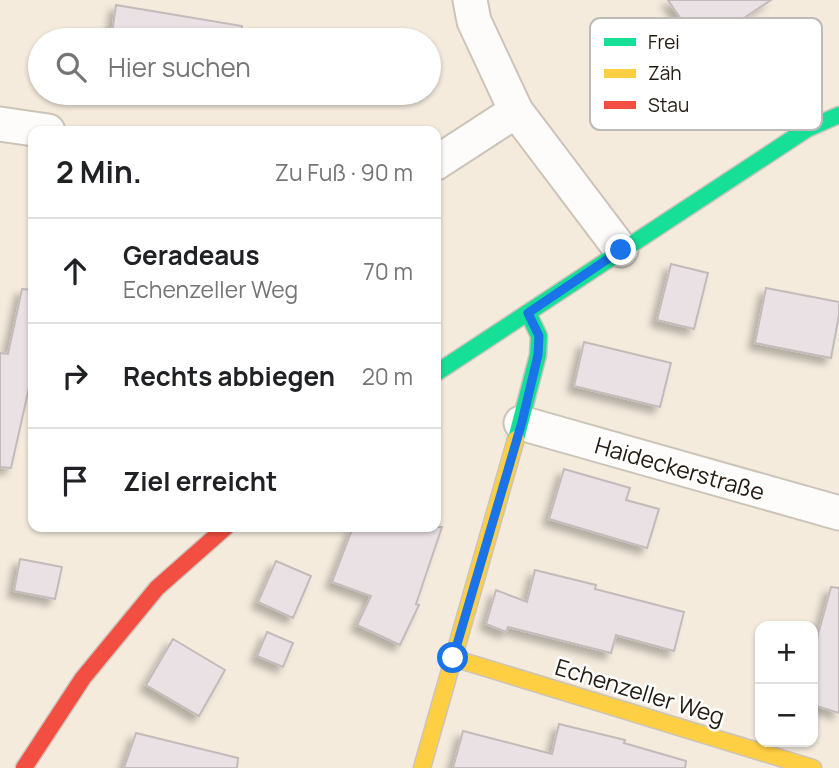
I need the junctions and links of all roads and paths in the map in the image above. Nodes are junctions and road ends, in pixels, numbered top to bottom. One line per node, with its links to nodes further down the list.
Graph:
1 (470, 0): 4 (street)
2 (831, 99): 3 (street)
3 (822, 110)
4 (516, 111): 10 (street); 11 (street)
5 (839, 115): 6 (street)
6 (822, 122)
7 (0, 124): 8 (street)
8 (28, 128)
9 (805, 130): 11 (street)
10 (441, 160)
11 (621, 250): 12 (street)
12 (528, 313): 13 (street); 14 (street)
13 (441, 370)
14 (522, 422): 15 (street, Haideckerstraße); 17 (street)
15 (839, 513)
16 (220, 532): 18 (street)
17 (453, 658): 19 (street); 20 (street, Echenzeller Weg)
18 (24, 768)
19 (422, 768)
20 (813, 768)

